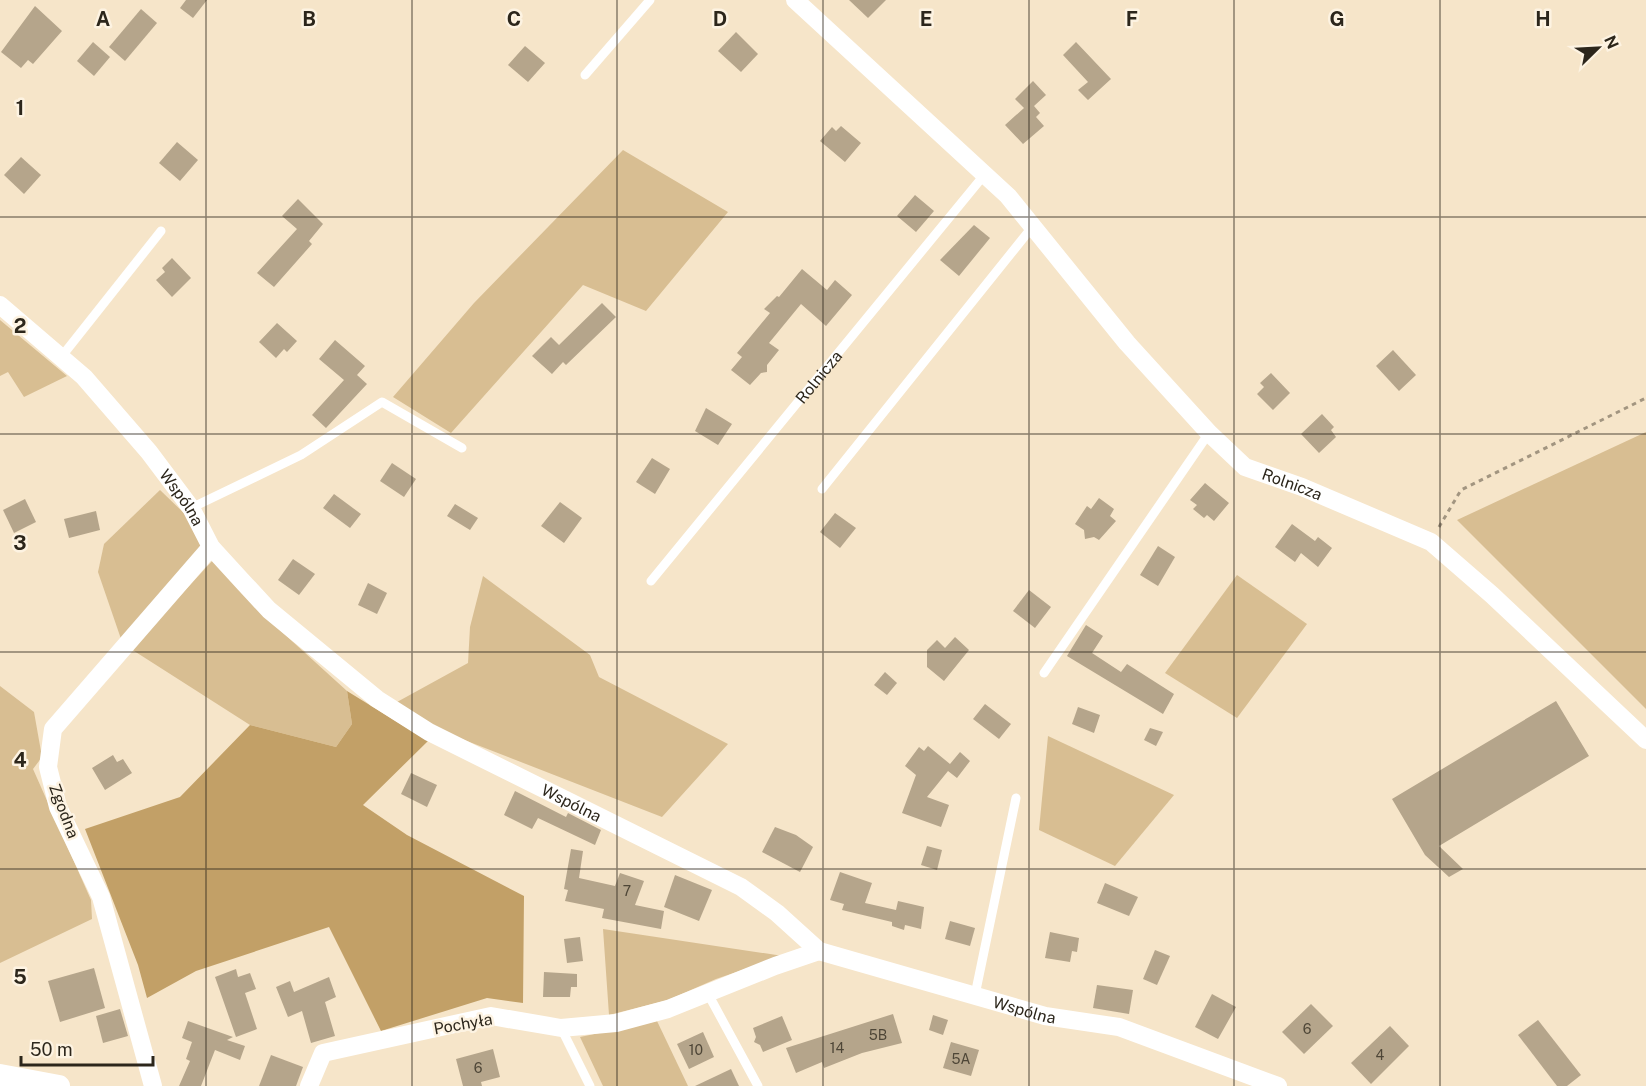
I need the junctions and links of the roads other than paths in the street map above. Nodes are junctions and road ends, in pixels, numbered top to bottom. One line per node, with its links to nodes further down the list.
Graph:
1 (650, 0): 3 (lane)
2 (795, 0): 4 (street, Rolnicza)
3 (585, 75)
4 (985, 174): 5 (street, Rolnicza); 14 (lane, Rolnicza)
5 (1033, 226): 9 (street, Rolnicza); 11 (lane)
6 (161, 231): 8 (lane)
7 (0, 305): 8 (street, Wspólna)
8 (62, 356): 12 (street, Wspólna)
9 (1209, 434): 15 (lane); 16 (street, Rolnicza)
10 (462, 448): 12 (lane)
11 (822, 489)
12 (191, 508): 13 (street, Wspólna)
13 (212, 547): 18 (street, Wspólna); 24 (street, Zgodna)
14 (651, 581)
15 (1044, 673)
16 (1646, 740)
17 (1016, 798): 20 (lane)
18 (819, 951): 19 (street, Pochyła); 20 (street, Wspólna)
19 (707, 992): 21 (street, Pochyła); 27 (lane)
20 (975, 995): 28 (street, Wspólna)
21 (561, 1028): 25 (street, Pochyła); 26 (lane)
22 (0, 1075): 23 (street)
23 (59, 1086)
24 (153, 1086)
25 (309, 1086)
26 (590, 1086)
27 (758, 1086)
28 (1278, 1086)

